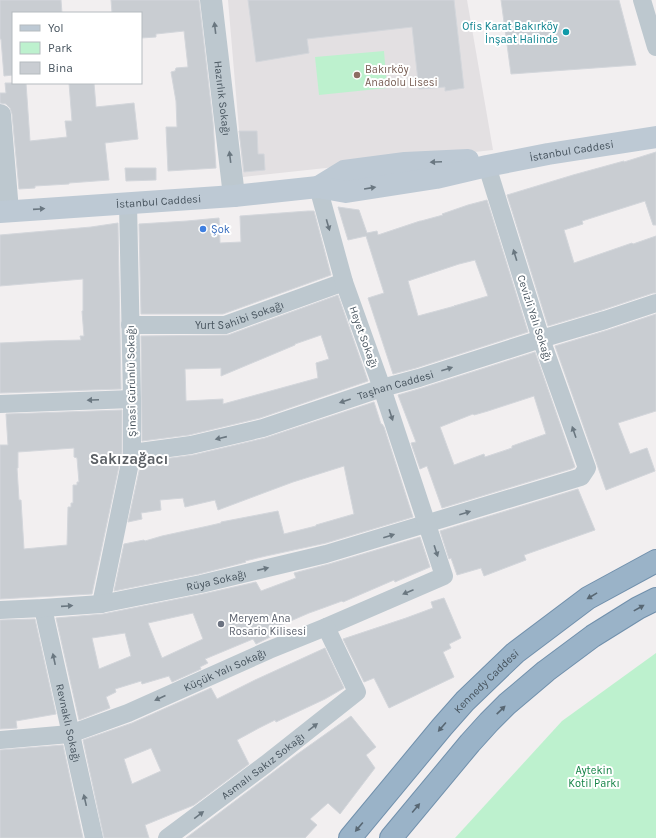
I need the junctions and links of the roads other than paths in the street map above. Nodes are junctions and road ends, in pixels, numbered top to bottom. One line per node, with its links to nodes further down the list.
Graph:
1 (211, 0): 8 (street, Hazırlık Sokağı, one-way to 1)
2 (642, 0): 3 (street)
3 (656, 47)
4 (0, 116): 10 (street)
5 (656, 137): 6 (main road, İstanbul Caddesi)
6 (487, 166): 7 (main road, İstanbul Caddesi); 14 (street, Cevizli Yalı Sokağı, one-way to 6)
7 (318, 187): 8 (main road, İstanbul Caddesi); 11 (street, Heyet Sokağı, one-way to 11)
8 (234, 196): 9 (main road, İstanbul Caddesi)
9 (128, 203): 10 (main road, İstanbul Caddesi, one-way to 9); 13 (street, Şinasi Gürünlü Sokağı)
10 (4, 211)
11 (344, 282): 13 (street, Yurt Sahibi Sokağı); 15 (street, Heyet Sokağı)
12 (656, 303): 14 (street, Taşhan Caddesi)
13 (130, 325): 16 (street, Şinasi Gürünlü Sokağı)
14 (541, 339): 15 (street, Taşhan Caddesi, one-way to 14); 19 (street, Cevizli Yalı Sokağı, one-way to 14)
15 (382, 388): 18 (street, Taşhan Caddesi, one-way to 18); 20 (street, Heyet Sokağı, one-way to 20)
16 (132, 399): 17 (street, one-way to 17); 18 (street, Şinasi Gürünlü Sokağı)
17 (0, 404)
18 (132, 452): 26 (street, Şinasi Gürünlü Sokağı)
19 (587, 468): 20 (street, Rüya Sokağı, one-way to 19)
20 (427, 524): 23 (street, Heyet Sokağı, one-way to 23); 26 (street, Rüya Sokağı, one-way to 20)
21 (656, 549): 24 (highway)
22 (656, 561): 24 (highway, Kennedy Caddesi)
23 (444, 576): 29 (street, Küçük Yalı Sokağı, one-way to 29)
24 (626, 577): 34 (highway, Kennedy Caddesi, one-way to 34)
25 (656, 598): 35 (highway, one-way to 25)
26 (101, 604): 27 (street, Rüya Sokağı, one-way to 26)
27 (42, 608): 28 (street, Rüya Sokağı); 30 (street, Revnaklı Sokağı, one-way to 27)
28 (0, 610)
29 (326, 627): 30 (street, Küçük Yalı Sokağı, one-way to 30); 33 (street, Asmalı Sakız Sokağı, one-way to 29)
30 (70, 734): 31 (street, Küçük Yalı Sokağı); 32 (street, Revnaklı Sokağı, one-way to 30)
31 (0, 740)
32 (94, 838)
33 (167, 838)
34 (350, 838)
35 (391, 838)

